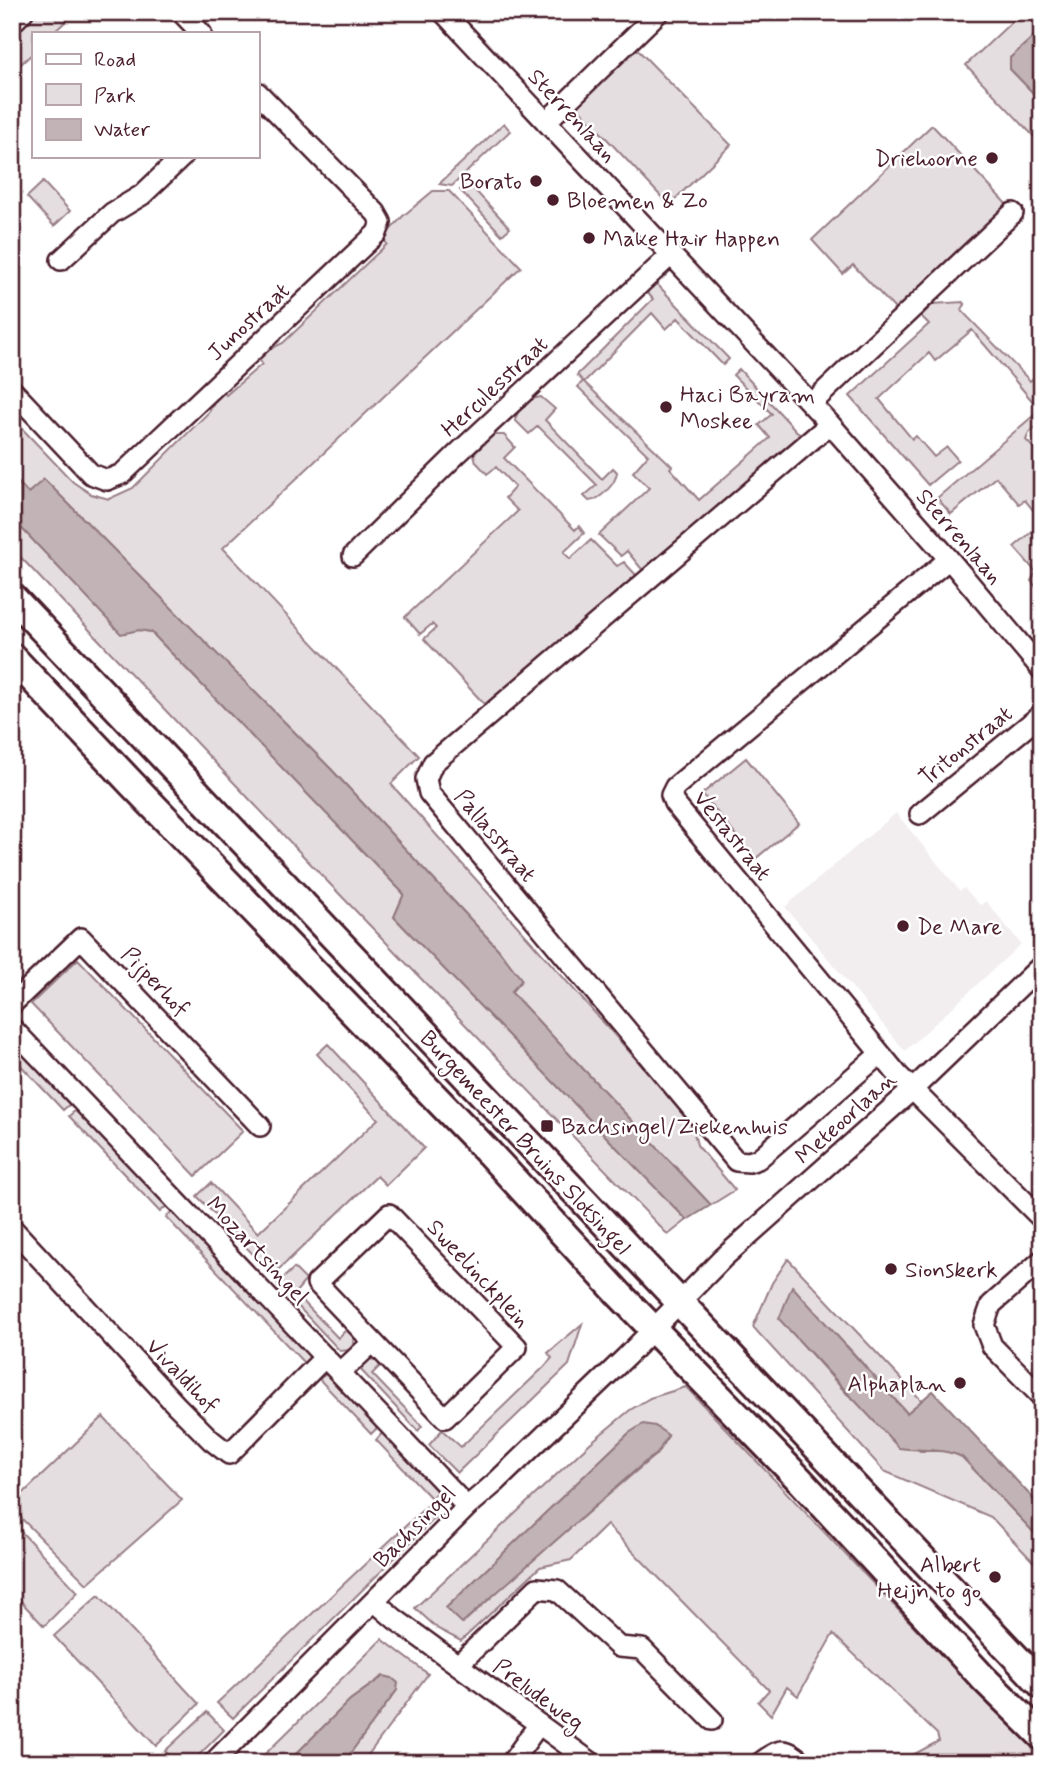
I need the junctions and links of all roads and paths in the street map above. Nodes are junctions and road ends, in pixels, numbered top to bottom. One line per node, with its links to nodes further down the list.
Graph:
1 (23, 12): 5 (street)
2 (181, 12): 6 (street)
3 (443, 12): 8 (street, Sterrenlaan)
4 (659, 12): 8 (street)
5 (12, 23)
6 (200, 32)
7 (259, 94): 13 (street, Junostraat)
8 (546, 122): 11 (street, Sterrenlaan)
9 (181, 158): 12 (street)
10 (1013, 213): 14 (street)
11 (671, 255): 14 (street, Sterrenlaan); 16 (street, Herculesstraat)
12 (61, 260)
13 (12, 390)
14 (811, 404): 15 (street, Sterrenlaan)
15 (830, 424): 17 (street, Sterrenlaan); 26 (street, Pallasstraat)
16 (353, 556)
17 (949, 559): 20 (street, Sterrenlaan); 26 (street, Vestastraat)
18 (12, 597): 32 (main road, Burgemeester Bruins Slotsingel)
19 (12, 657): 33 (main road, Burgemeester Bruins Slotsingel)
20 (1042, 670)
21 (1042, 714): 22 (street, Tritonstraat)
22 (920, 814)
23 (1042, 965): 27 (street, Meteoorlaan)
24 (12, 1004): 28 (street, Pijperhof)
25 (12, 1028): 35 (street, Mozartsingel)
26 (880, 1054): 27 (street, Vestastraat)
27 (912, 1090): 29 (street, Vestastraat); 32 (street, Meteoorlaan)
28 (260, 1126)
29 (1042, 1219)
30 (12, 1228): 35 (street, Vivaldihof)
31 (1042, 1261): 37 (street)
32 (679, 1303): 33 (street, Meteoorlaan); 41 (main road, Burgemeester Bruins Slotsingel)
33 (653, 1327): 38 (street, Bachsingel); 44 (main road, Burgemeester Bruins Slotsingel)
34 (373, 1342): 34 (street, Sweelinckplein); 36 (street)
35 (325, 1357): 36 (street, Mozartsingel)
36 (340, 1373): 38 (street, Mozartsingel)
37 (1042, 1397)
38 (467, 1507): 39 (street, Bachsingel)
39 (374, 1601): 40 (street, Preludeweg); 45 (street, Bachsingel)
40 (458, 1665): 42 (street, Preludeweg); 43 (street, Preludeweg)
41 (1042, 1685)
42 (712, 1720)
43 (540, 1724): 46 (street); 47 (street, Preludeweg)
44 (1042, 1736)
45 (213, 1763)
46 (511, 1763)
47 (592, 1763)
48 (760, 1763): 49 (street)
49 (803, 1763)

